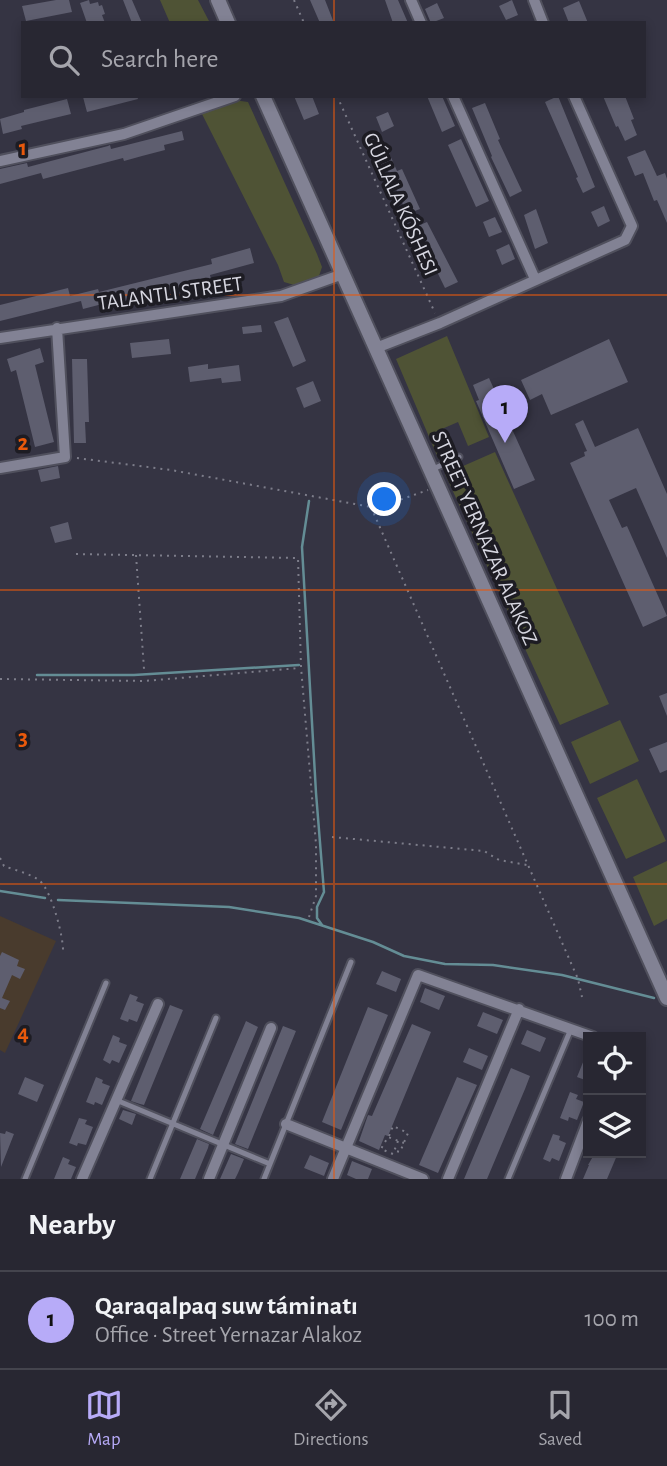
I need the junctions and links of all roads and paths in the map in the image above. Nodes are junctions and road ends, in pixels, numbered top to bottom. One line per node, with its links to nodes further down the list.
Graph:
1 (218, 0): 5 (main road)
2 (294, 0): 6 (path)
3 (411, 0): 7 (street)
4 (534, 0): 8 (street)
5 (227, 21)
6 (303, 21)
7 (420, 21)
8 (542, 21)
9 (229, 98): 14 (street)
10 (264, 98): 15 (main road, STREET YERNAZAR ALAKOZ)
11 (338, 98): 17 (path, GÚLLALA KÓSHESI)
12 (454, 98): 16 (street)
13 (575, 98): 16 (street)
14 (0, 161)
15 (343, 274): 18 (street, TALANTLI STREET); 20 (main road, STREET YERNAZAR ALAKOZ)
16 (535, 279): 17 (street)
17 (440, 323): 20 (street)
18 (57, 328): 19 (street, TALANTLI STREET); 21 (street)
19 (0, 338)
20 (376, 348): 24 (main road, STREET YERNAZAR ALAKOZ)
21 (65, 457): 23 (street); 26 (path)
22 (459, 457): 24 (lane)
23 (0, 468)
24 (431, 470): 25 (main road, STREET YERNAZAR ALAKOZ)
25 (438, 486): 26 (path); 40 (main road, STREET YERNAZAR ALAKOZ)
26 (371, 506): 34 (path)
27 (76, 554): 28 (path)
28 (136, 555): 29 (path); 30 (path)
29 (301, 667): 31 (path); 35 (path)
30 (144, 669)
31 (0, 679)
32 (332, 837): 34 (path)
33 (0, 858): 36 (path)
34 (528, 865): 39 (path)
35 (309, 916)
36 (63, 953)
37 (351, 962): 49 (lane)
38 (106, 983): 60 (lane)
39 (582, 998)
40 (667, 998)
41 (158, 1004): 47 (street)
42 (519, 1010): 45 (street); 55 (street); 67 (street)
43 (216, 1018): 48 (lane)
44 (271, 1028): 54 (street)
45 (571, 1029): 46 (street); 68 (lane)
46 (583, 1033)
47 (116, 1100): 48 (lane); 61 (street)
48 (173, 1124): 54 (lane); 62 (lane)
49 (286, 1124): 55 (street); 59 (lane)
50 (583, 1134): 69 (street)
51 (389, 1137): 52 (path); 53 (path); 58 (path)
52 (398, 1141): 53 (path); 56 (path)
53 (404, 1143): 56 (path)
54 (223, 1146): 59 (lane); 63 (street)
55 (347, 1147): 65 (street); 66 (street)
56 (394, 1150): 58 (path)
57 (381, 1151): 58 (path)
58 (393, 1154)
59 (270, 1164): 64 (lane)
60 (25, 1179)
61 (82, 1179)
62 (150, 1179)
63 (209, 1179)
64 (264, 1179)
65 (333, 1179)
66 (423, 1179)
67 (448, 1179)
68 (508, 1179)
69 (566, 1179)

